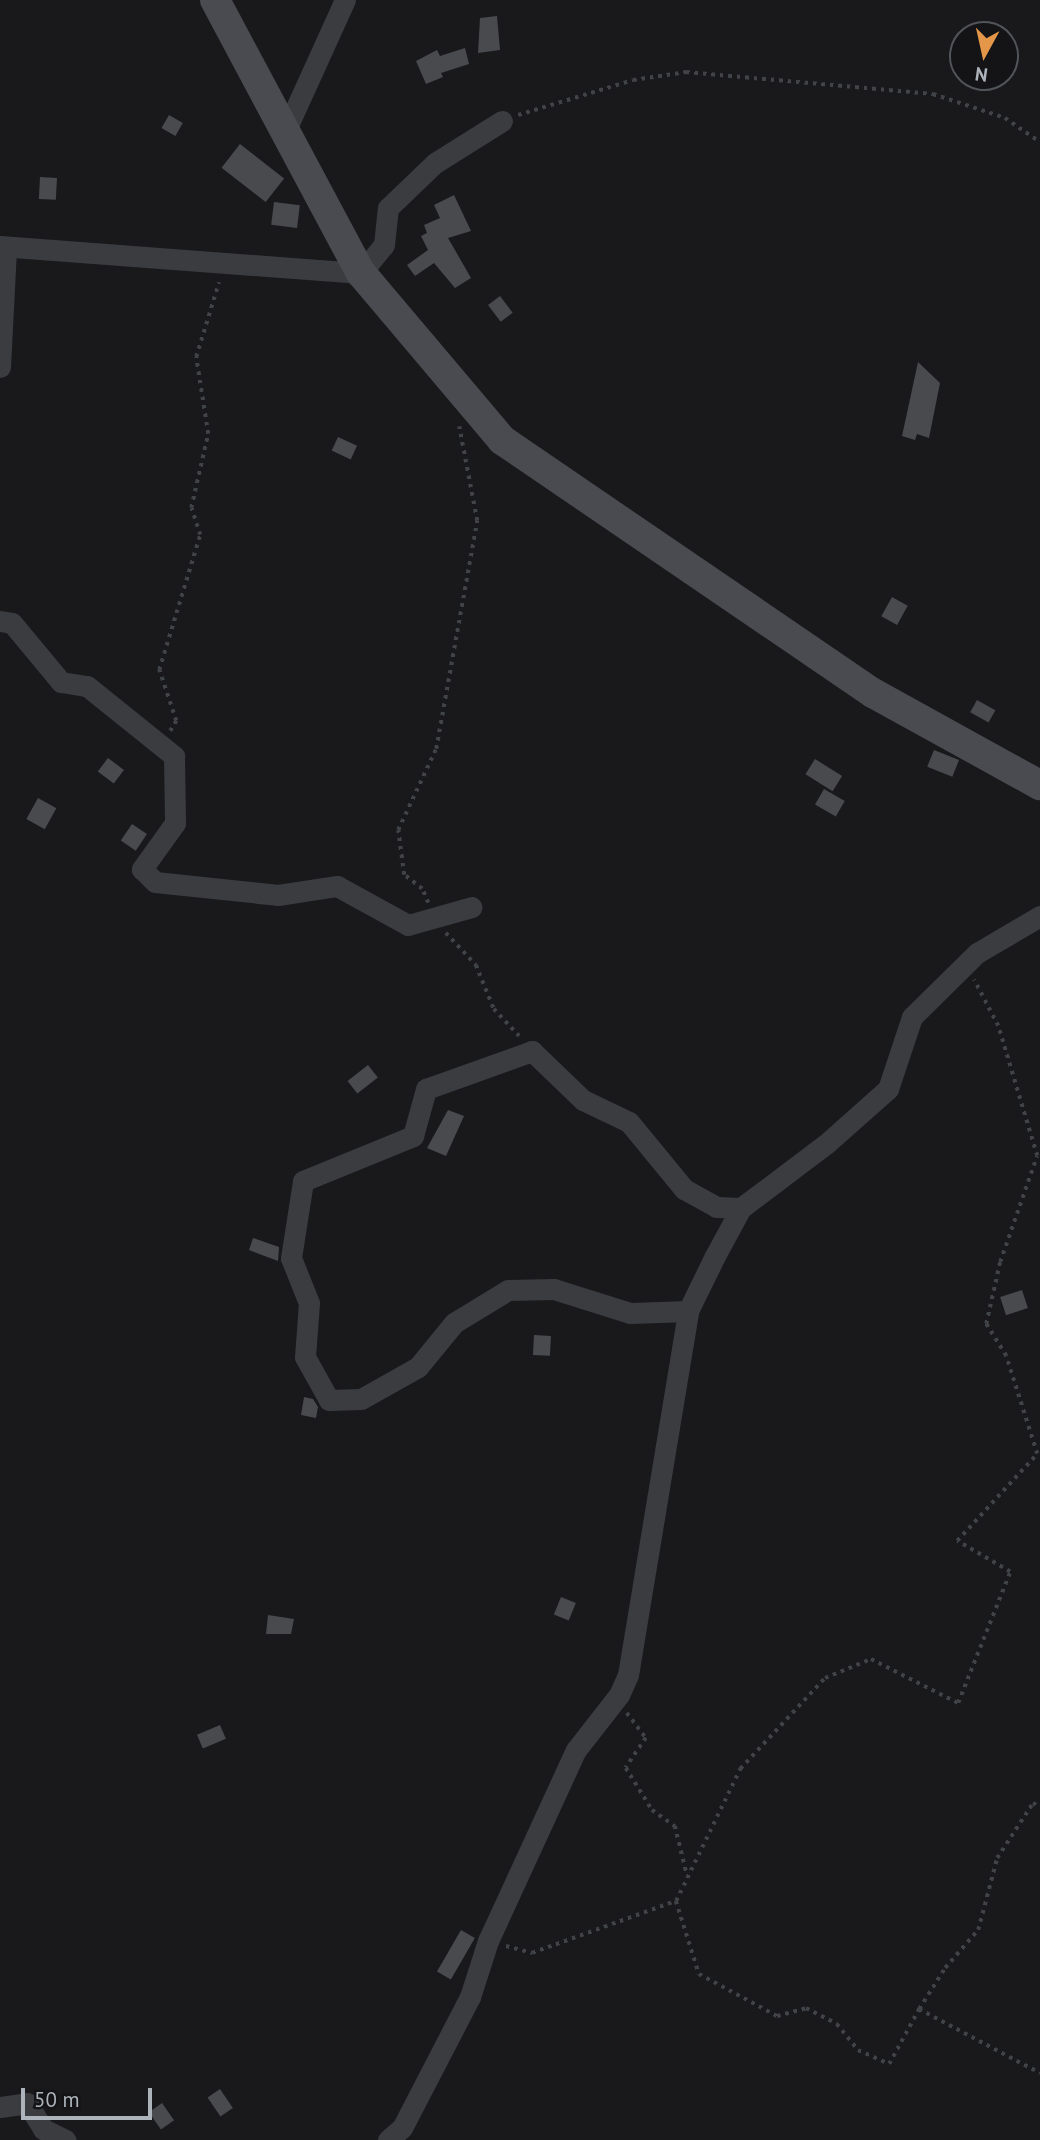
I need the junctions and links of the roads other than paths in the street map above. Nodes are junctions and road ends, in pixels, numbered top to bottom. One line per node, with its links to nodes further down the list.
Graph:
1 (215, 0): 4 (street)
2 (345, 0): 4 (street)
3 (502, 121): 6 (street)
4 (285, 132): 6 (street)
5 (3, 248): 6 (street); 7 (street)
6 (360, 273): 9 (street)
7 (0, 367)
8 (0, 621): 10 (street)
9 (1040, 785)
10 (472, 907)
11 (1040, 916): 12 (street)
12 (741, 1208): 13 (street); 13 (street)
13 (688, 1311): 16 (street)
14 (0, 2107): 15 (street)
15 (66, 2140)
16 (388, 2140)

